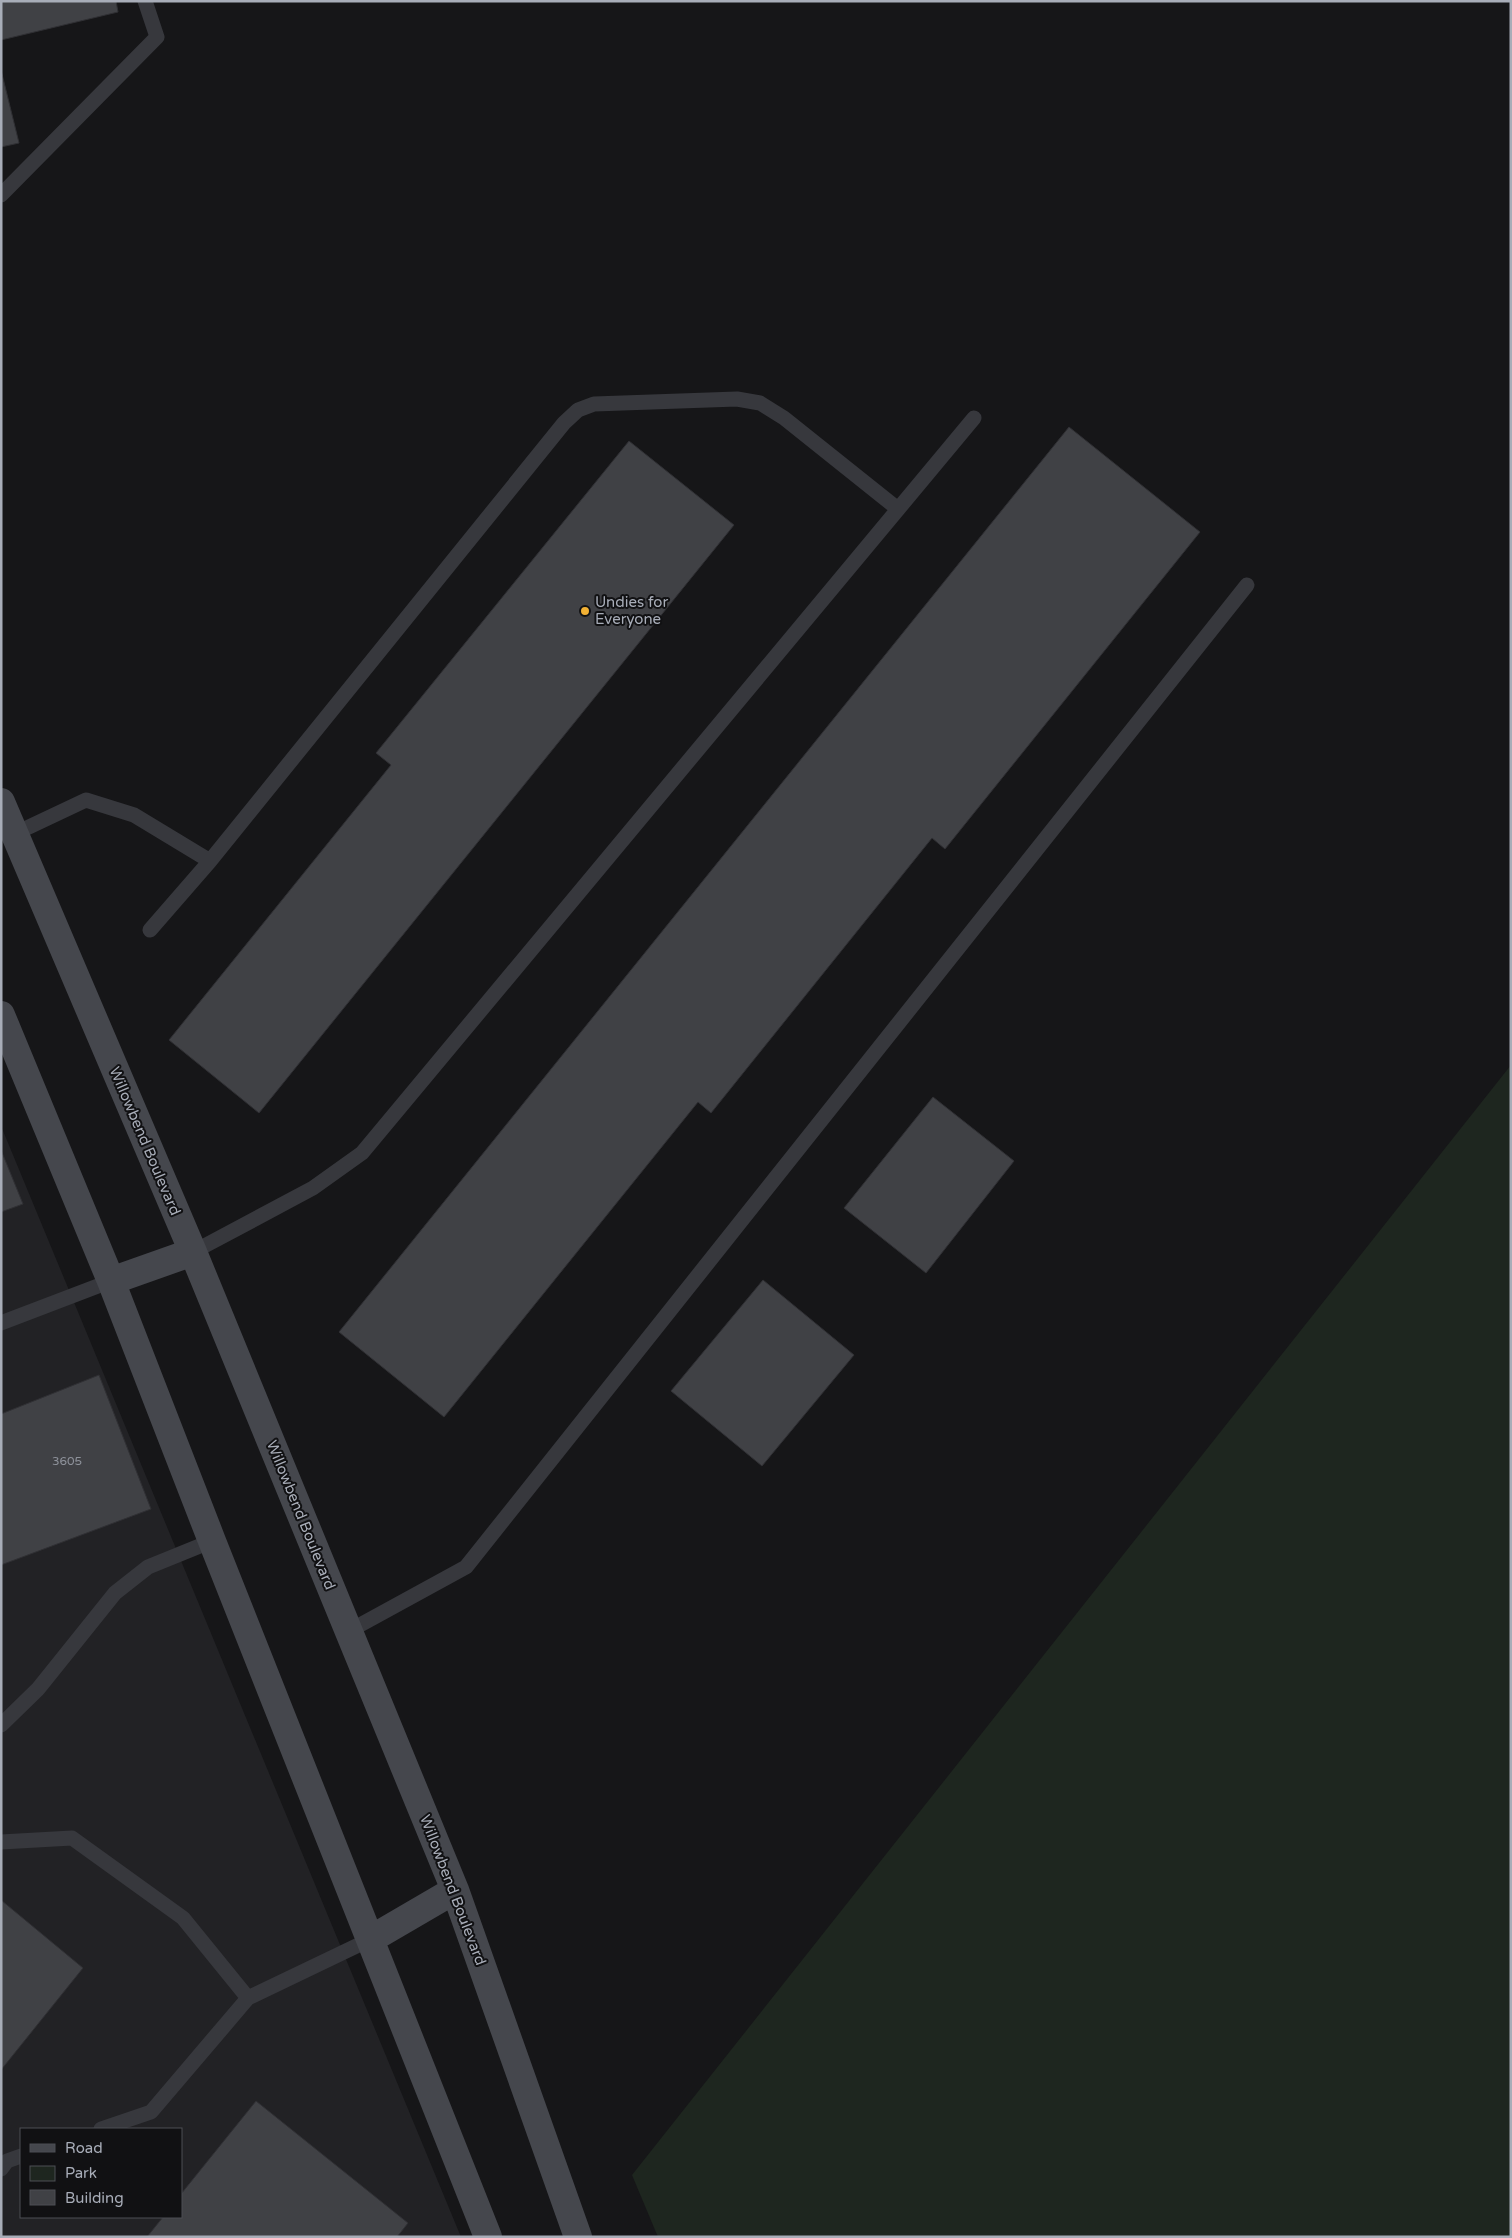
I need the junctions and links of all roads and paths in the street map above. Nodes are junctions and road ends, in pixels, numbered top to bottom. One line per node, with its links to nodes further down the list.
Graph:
1 (146, 1): 2 (lane)
2 (1, 195)
3 (974, 418): 4 (lane)
4 (898, 510): 8 (lane); 11 (lane)
5 (1247, 585): 15 (lane)
6 (1, 802): 7 (main road, Willowbend Boulevard)
7 (8, 837): 8 (lane); 11 (main road, Willowbend Boulevard)
8 (210, 861): 9 (lane)
9 (150, 930)
10 (1, 1015): 12 (main road)
11 (193, 1252): 12 (main road); 15 (main road, Willowbend Boulevard)
12 (111, 1280): 13 (lane); 14 (main road)
13 (1, 1324)
14 (212, 1541): 16 (lane); 19 (main road)
15 (349, 1631): 18 (main road, Willowbend Boulevard)
16 (1, 1725)
17 (1, 1842): 20 (lane)
18 (455, 1890): 19 (main road); 25 (main road, Willowbend Boulevard)
19 (371, 1938): 20 (lane); 24 (main road)
20 (248, 1998): 21 (lane)
21 (103, 2128)
22 (20, 2156): 23 (lane)
23 (1, 2169)
24 (488, 2237)
25 (578, 2237)

